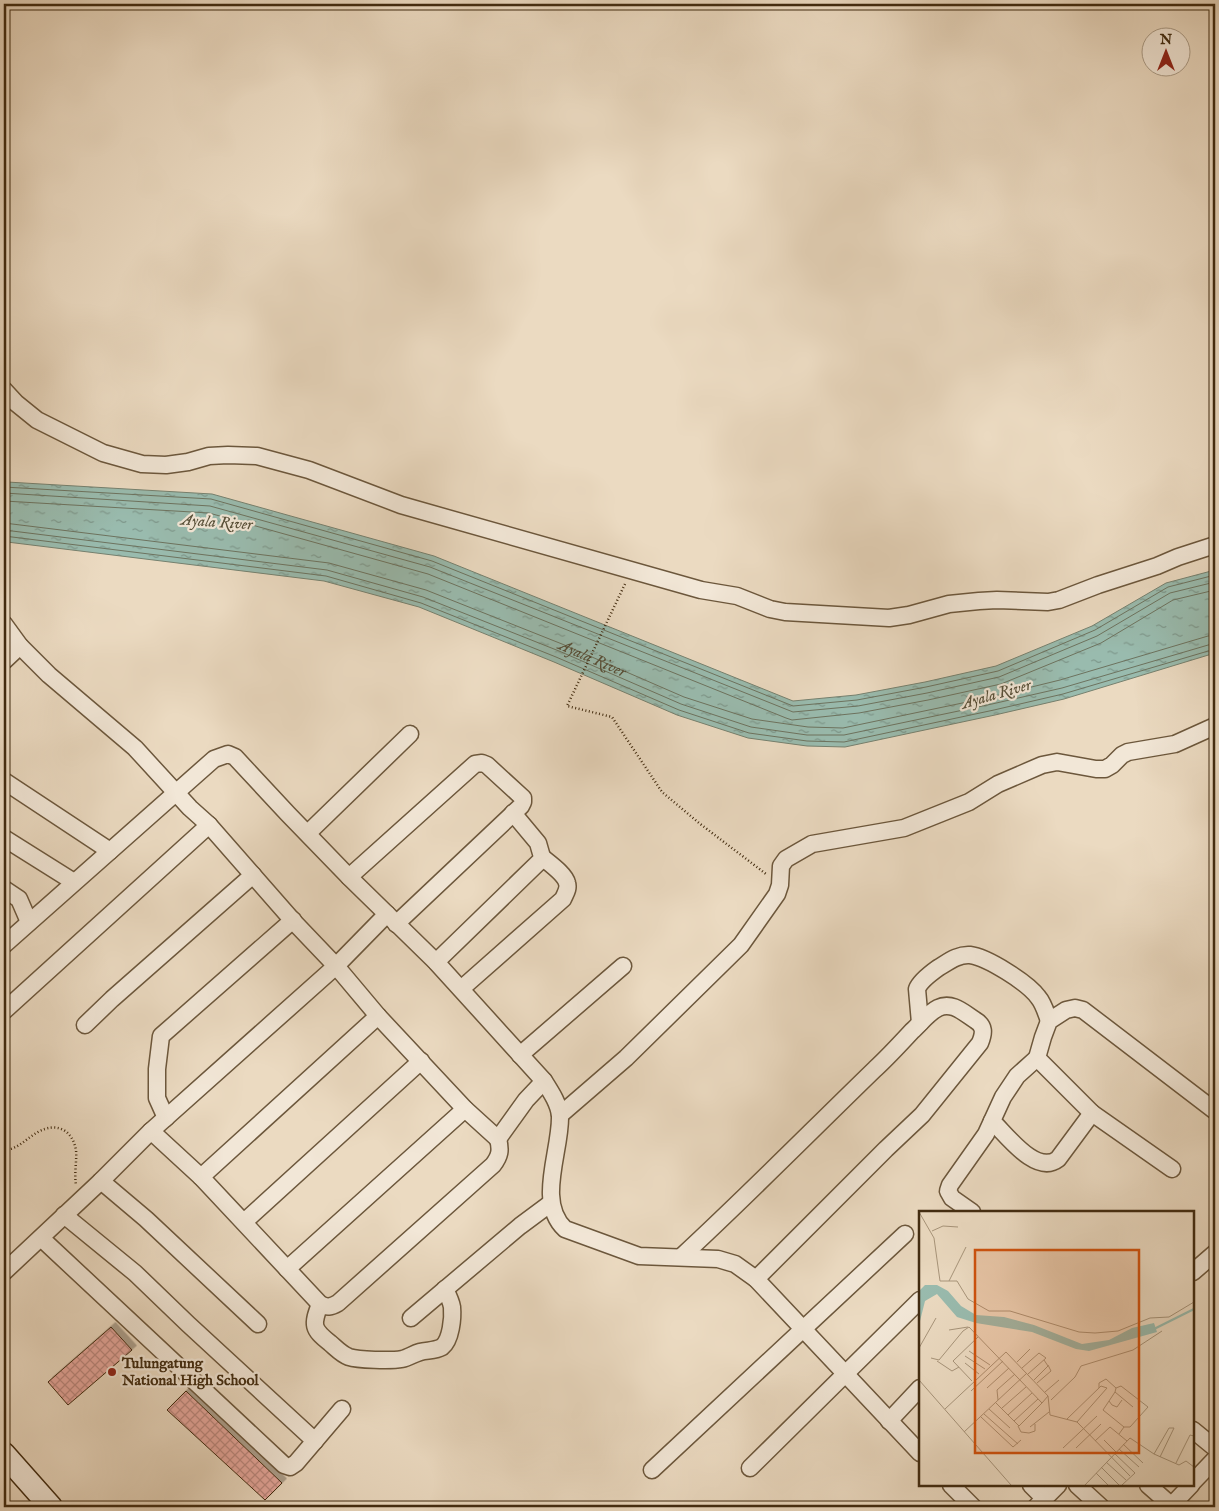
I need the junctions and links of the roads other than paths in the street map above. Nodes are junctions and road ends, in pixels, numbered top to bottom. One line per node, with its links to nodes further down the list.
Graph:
1 (4, 390): 2 (street)
2 (1215, 545)
3 (4, 624): 4 (street)
4 (20, 646): 5 (street); 9 (street)
5 (4, 661)
6 (1215, 726): 40 (street)
7 (410, 734): 12 (street)
8 (4, 780): 14 (street)
9 (176, 793): 11 (street); 12 (street); 14 (street)
10 (513, 813): 15 (street); 17 (street); 20 (street)
11 (209, 825): 16 (street); 28 (street)
12 (308, 834): 17 (street)
13 (4, 838): 18 (street)
14 (110, 851): 18 (street)
15 (542, 857): 24 (street); 27 (street)
16 (253, 875): 21 (street); 32 (street)
17 (349, 877): 20 (street)
18 (74, 882): 22 (street)
19 (4, 889): 22 (street)
20 (392, 919): 24 (street); 25 (street)
21 (292, 920): 25 (street); 41 (street)
22 (29, 922): 23 (street)
23 (4, 945)
24 (436, 962): 27 (street)
25 (336, 966): 29 (street); 41 (street)
26 (623, 966): 33 (street)
27 (461, 989): 33 (street)
28 (4, 1011)
29 (378, 1016): 35 (street); 46 (street)
30 (1049, 1022): 31 (street); 34 (street); 38 (street)
31 (920, 1023): 55 (street); 59 (street)
32 (85, 1025)
33 (520, 1055): 36 (street)
34 (1037, 1058): 39 (street); 42 (street)
35 (421, 1061): 37 (street); 51 (street)
36 (544, 1081): 40 (street); 44 (street)
37 (465, 1109): 44 (street); 56 (street)
38 (1215, 1111)
39 (1092, 1113): 42 (street); 45 (street)
40 (560, 1115): 48 (street)
41 (166, 1118): 43 (street)
42 (992, 1121): 49 (street)
43 (151, 1131): 46 (street); 47 (street)
44 (498, 1139): 62 (street)
45 (1172, 1169)
46 (201, 1177): 51 (street)
47 (101, 1181): 50 (street); 64 (street)
48 (551, 1202): 55 (street); 60 (street)
49 (971, 1211)
50 (64, 1215): 53 (street); 71 (street)
51 (244, 1222): 56 (street)
52 (904, 1234): 65 (street)
53 (41, 1238): 58 (street); 71 (street)
54 (1215, 1254): 57 (street)
55 (680, 1258): 59 (street)
56 (287, 1269): 62 (street)
57 (1194, 1271)
58 (4, 1272)
59 (756, 1279): 65 (street)
60 (445, 1289): 62 (street); 63 (street)
61 (919, 1301): 66 (street)
62 (320, 1304)
63 (411, 1318)
64 (258, 1324)
65 (802, 1328): 66 (street); 77 (street)
66 (845, 1375): 69 (street); 76 (street)
67 (919, 1389): 69 (street)
68 (342, 1409): 71 (street)
69 (888, 1421): 73 (street)
70 (1194, 1431): 72 (street)
71 (315, 1441)
72 (1215, 1448)
73 (919, 1452)
74 (4, 1454): 86 (street)
75 (1215, 1459): 78 (street)
76 (750, 1468)
77 (652, 1470)
78 (1194, 1478)
79 (952, 1486): 87 (street)
80 (1032, 1486): 85 (street)
81 (1057, 1486): 85 (street)
82 (1078, 1486): 88 (street)
83 (1149, 1486): 89 (street)
84 (1188, 1486): 89 (street)
85 (1040, 1503)
86 (51, 1507)
87 (974, 1507)
88 (1101, 1507)
89 (1172, 1507)

